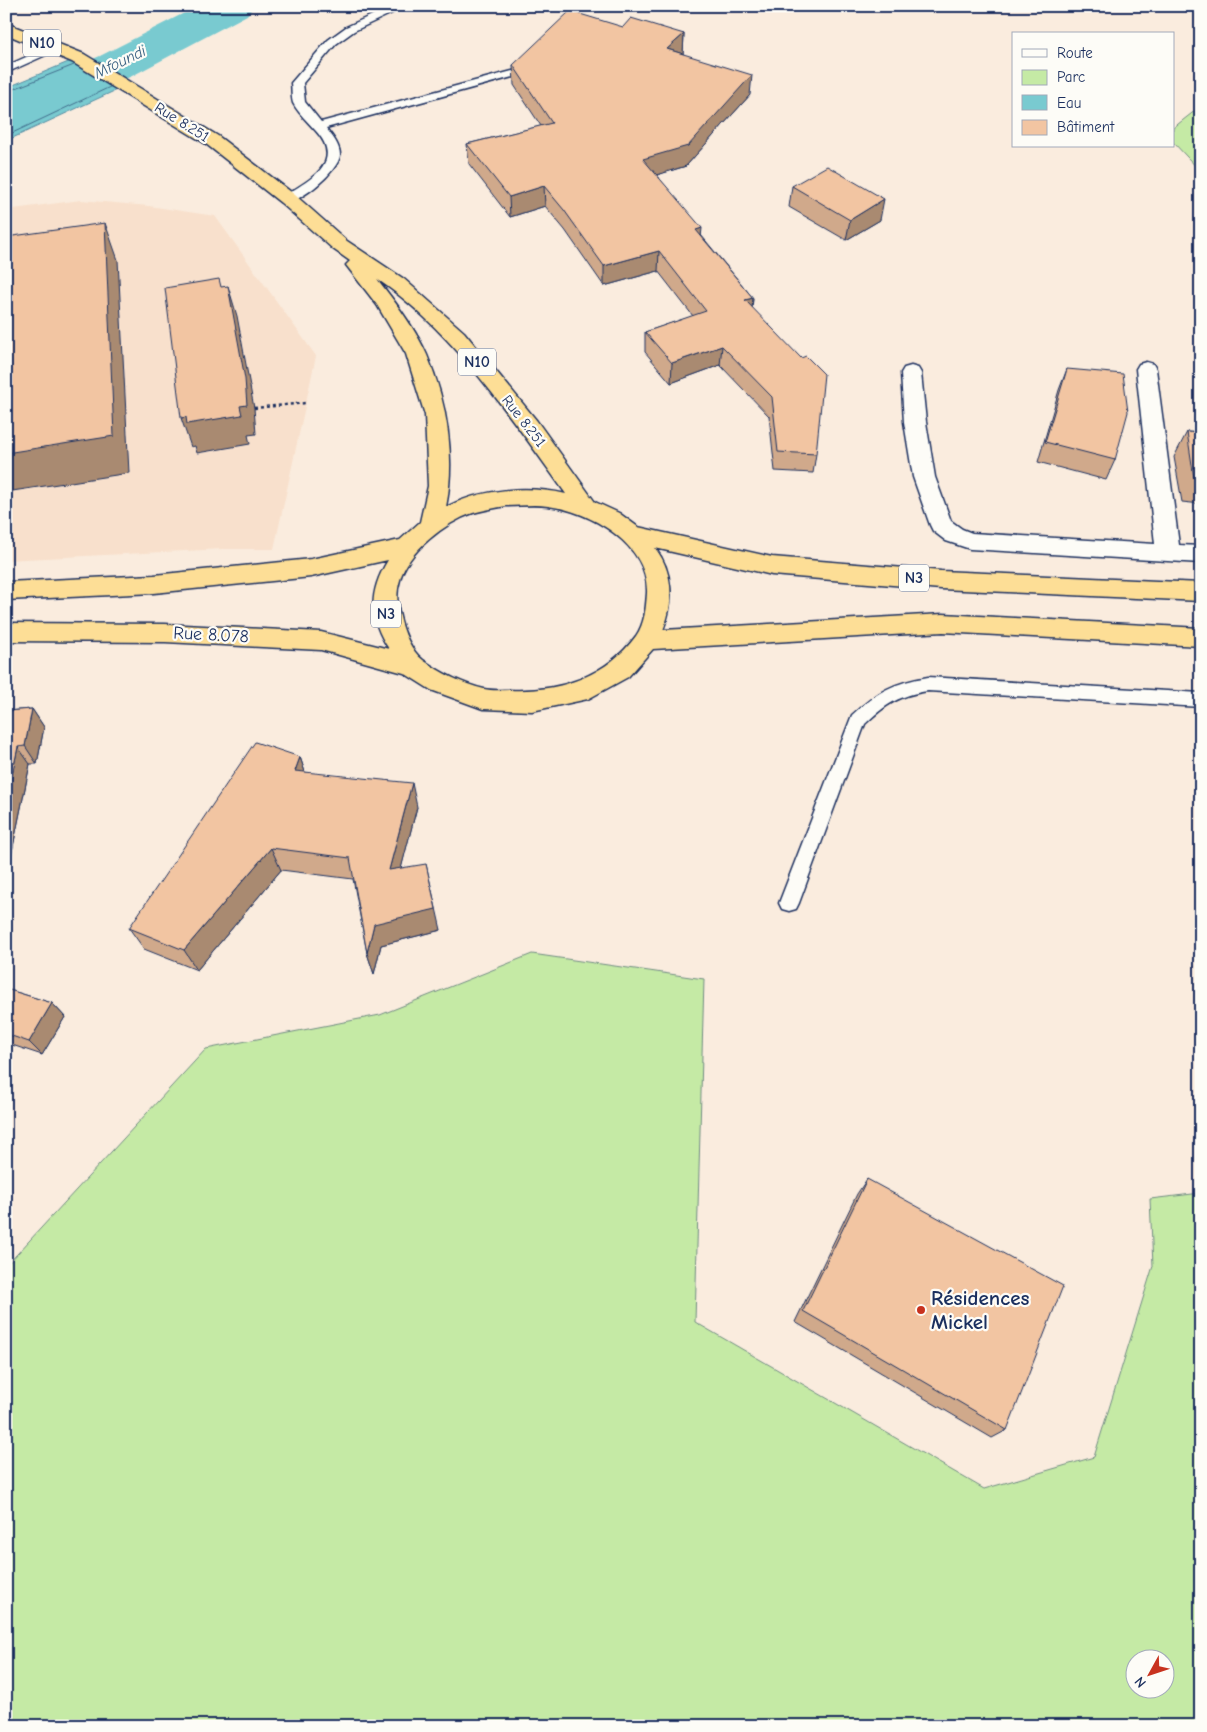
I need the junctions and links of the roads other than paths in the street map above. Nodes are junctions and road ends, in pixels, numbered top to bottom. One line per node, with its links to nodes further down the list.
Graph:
1 (402, 6): 6 (lane)
2 (6, 28): 3 (highway, Rue 8.251 / N10)
3 (53, 48): 4 (lane); 7 (highway, Rue 8.251 / N10)
4 (6, 70)
5 (516, 73): 6 (lane)
6 (320, 126): 7 (lane)
7 (288, 200): 8 (highway, Rue 8.251 / N10)
8 (340, 245): 11 (highway, Rue 8.251 / N10); 12 (highway, Rue 8.251 / N10)
9 (1146, 369): 15 (street)
10 (911, 373): 15 (street)
11 (587, 508): 12 (highway, N3); 13 (highway, N3)
12 (431, 525): 14 (highway, N3)
13 (631, 534): 18 (highway, N3); 21 (highway, N3)
14 (407, 546): 17 (highway, N3); 22 (highway, N3)
15 (1168, 552): 16 (street)
16 (1201, 554)
17 (6, 591)
18 (1201, 592)
19 (6, 632): 22 (highway, Rue 8.078 / N3)
20 (1201, 637): 21 (highway)
21 (647, 640): 22 (highway, N3)
22 (412, 665)
23 (1201, 700): 24 (lane)
24 (789, 902)

